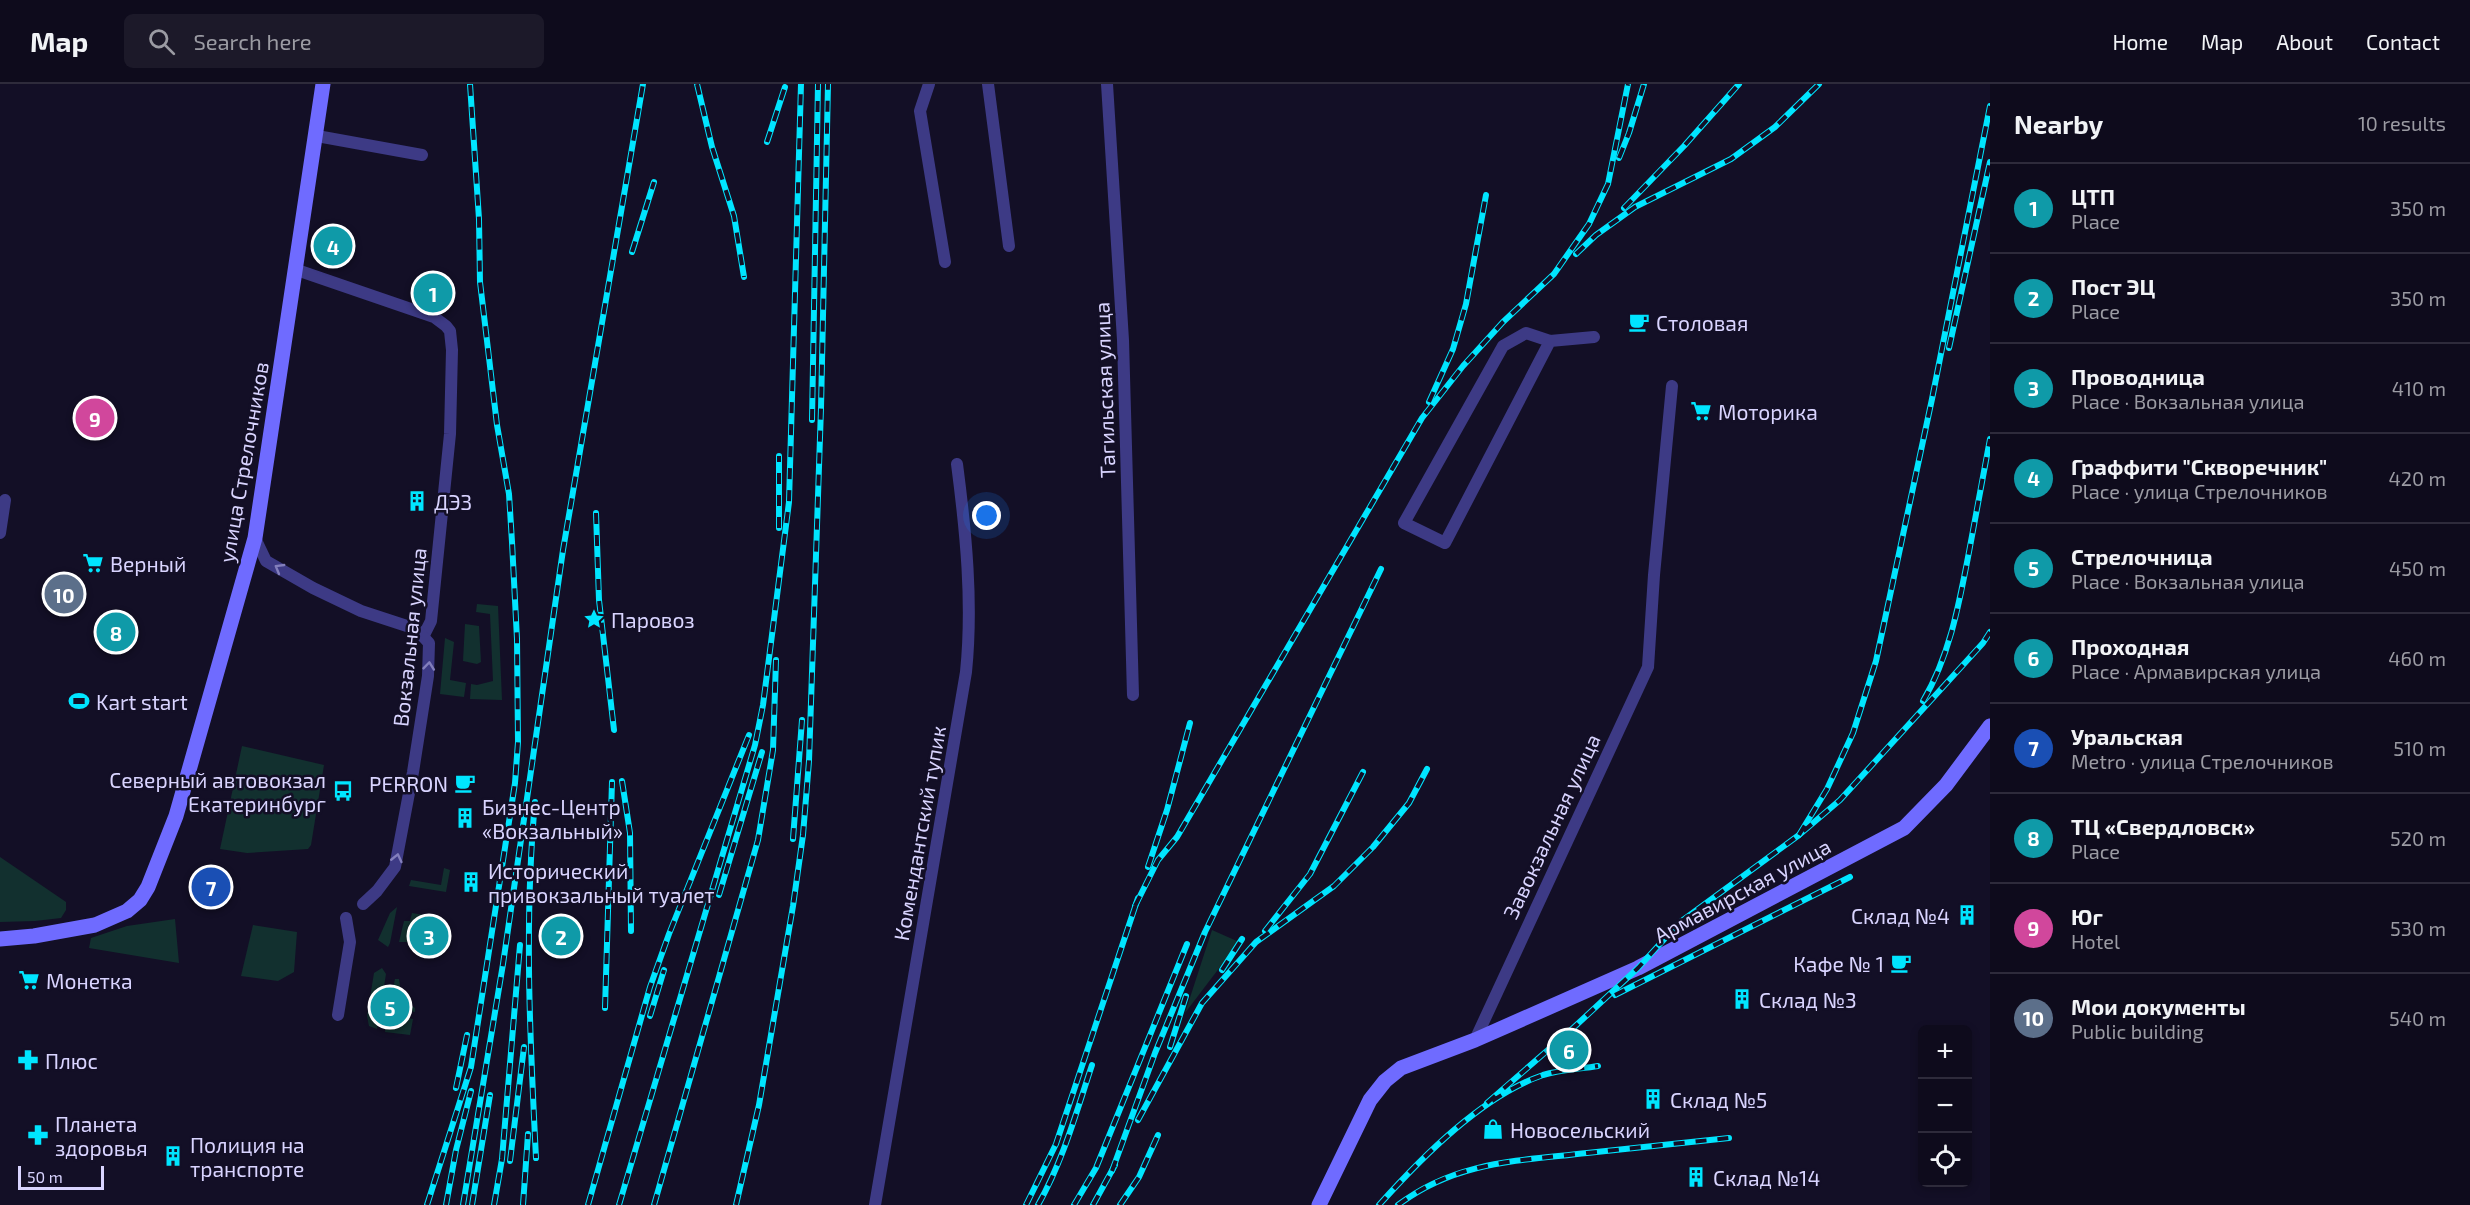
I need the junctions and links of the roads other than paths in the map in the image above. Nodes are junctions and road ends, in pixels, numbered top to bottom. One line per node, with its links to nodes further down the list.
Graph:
1 (323, 84): 5 (main road, улица Стрелочников)
2 (928, 84): 8 (street)
3 (988, 84): 7 (street)
4 (1107, 84): 18 (street, Тагильская улица)
5 (317, 136): 6 (street); 9 (main road, улица Стрелочников)
6 (422, 155)
7 (1009, 246)
8 (945, 262)
9 (297, 270): 16 (main road, улица Стрелочников); 17 (street, Вокзальная улица)
10 (1594, 337): 11 (street)
11 (1550, 341): 11 (street)
12 (1672, 386): 24 (street, Завокзальная улица)
13 (957, 464): 25 (street, Комендантский тупик)
14 (5, 500): 15 (street)
15 (0, 533)
16 (255, 538): 17 (street, one-way to 16); 22 (main road, улица Стрелочников)
17 (424, 635): 20 (street, Вокзальная улица, one-way to 17)
18 (1133, 695)
19 (1990, 726): 24 (main road, Армавирская улица)
20 (363, 904)
21 (346, 918): 23 (street)
22 (0, 939)
23 (338, 1015)
24 (1475, 1040): 26 (main road)
25 (875, 1205)
26 (1319, 1205)

